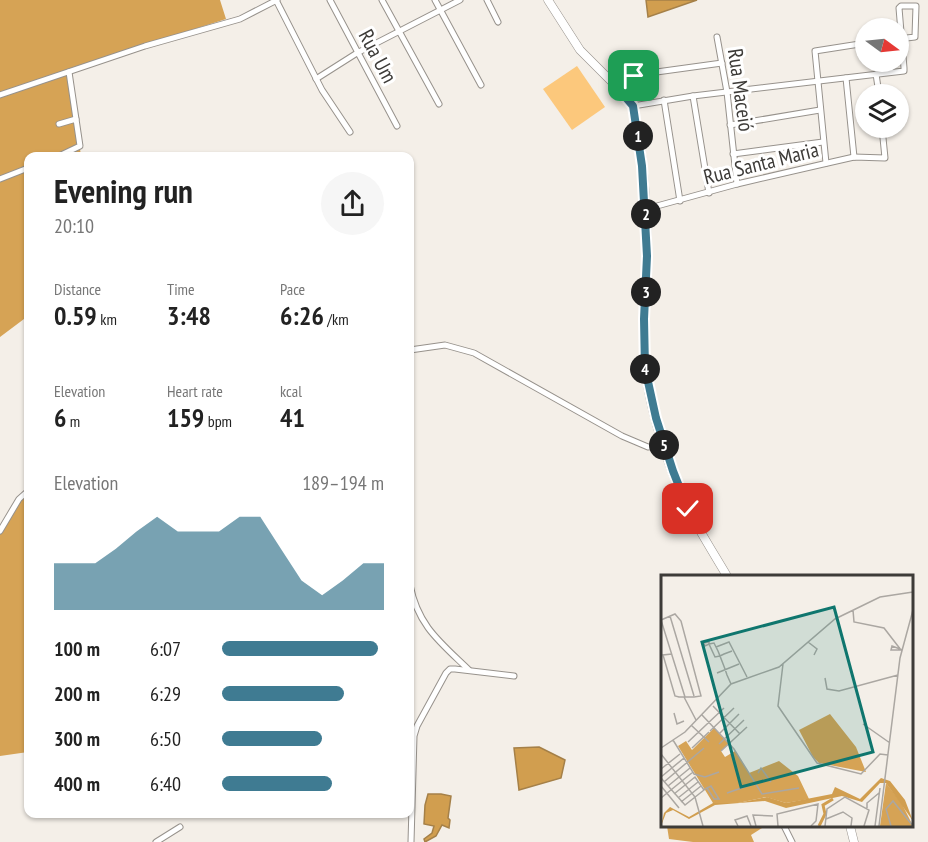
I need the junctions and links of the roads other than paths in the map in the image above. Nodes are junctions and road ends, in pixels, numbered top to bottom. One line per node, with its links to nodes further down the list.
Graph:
1 (276, 0): 16 (street); 20 (street)
2 (330, 0): 14 (street, Rua Um)
3 (382, 0): 10 (street)
4 (435, 0): 8 (street)
5 (460, 0): 8 (street)
6 (487, 0): 9 (street)
7 (548, 0): 24 (street)
8 (441, 10): 10 (street); 23 (street)
9 (498, 22)
10 (400, 32): 14 (street); 29 (street)
11 (717, 37): 15 (street, Rua Maceió)
12 (900, 39): 12 (street)
13 (855, 46): 21 (street)
14 (357, 53): 20 (street); 35 (street, Rua Um)
15 (722, 63): 24 (street); 25 (street, Rua Maceió)
16 (69, 72): 26 (street); 32 (street)
17 (890, 72): 18 (street)
18 (876, 74): 19 (street); 22 (street)
19 (846, 78): 21 (street); 41 (street)
20 (316, 79): 36 (street)
21 (817, 82): 25 (street); 31 (street)
22 (878, 84)
23 (481, 85)
24 (616, 86): 30 (street)
25 (727, 93): 27 (street); 34 (street, Rua Maceió)
26 (0, 95)
27 (693, 96): 28 (street); 46 (street)
28 (664, 100): 30 (street); 47 (street)
29 (439, 104)
30 (633, 106): 48 (street)
31 (819, 111): 34 (street); 38 (street)
32 (76, 119): 33 (street); 39 (street)
33 (59, 124)
34 (730, 124): 40 (street, Rua Maceió)
35 (397, 126)
36 (350, 132)
37 (883, 138): 41 (street, Rua Santa Maria)
38 (823, 142): 40 (street); 42 (street)
39 (67, 152)
40 (733, 154): 45 (street, Rua Maceió)
41 (854, 157): 42 (street, Rua Santa Maria)
42 (826, 163): 45 (street, Rua Santa Maria)
43 (24, 169): 44 (street)
44 (0, 178)
45 (737, 184): 46 (street, Rua Santa Maria)
46 (709, 193): 47 (street, Rua Santa Maria)
47 (680, 201): 48 (street, Rua Santa Maria)
48 (646, 209): 50 (street)
49 (414, 349): 50 (street)
50 (664, 446): 53 (street)
51 (24, 495): 52 (street)
52 (0, 531)
53 (726, 575)
54 (414, 602): 55 (street)
55 (470, 671): 56 (street); 57 (street)
56 (514, 676)
57 (414, 741)
58 (412, 818): 63 (street)
59 (180, 827): 62 (street)
60 (785, 827): 64 (street)
61 (850, 827): 65 (street)
62 (156, 842)
63 (411, 842)
64 (792, 842)
65 (854, 842)

